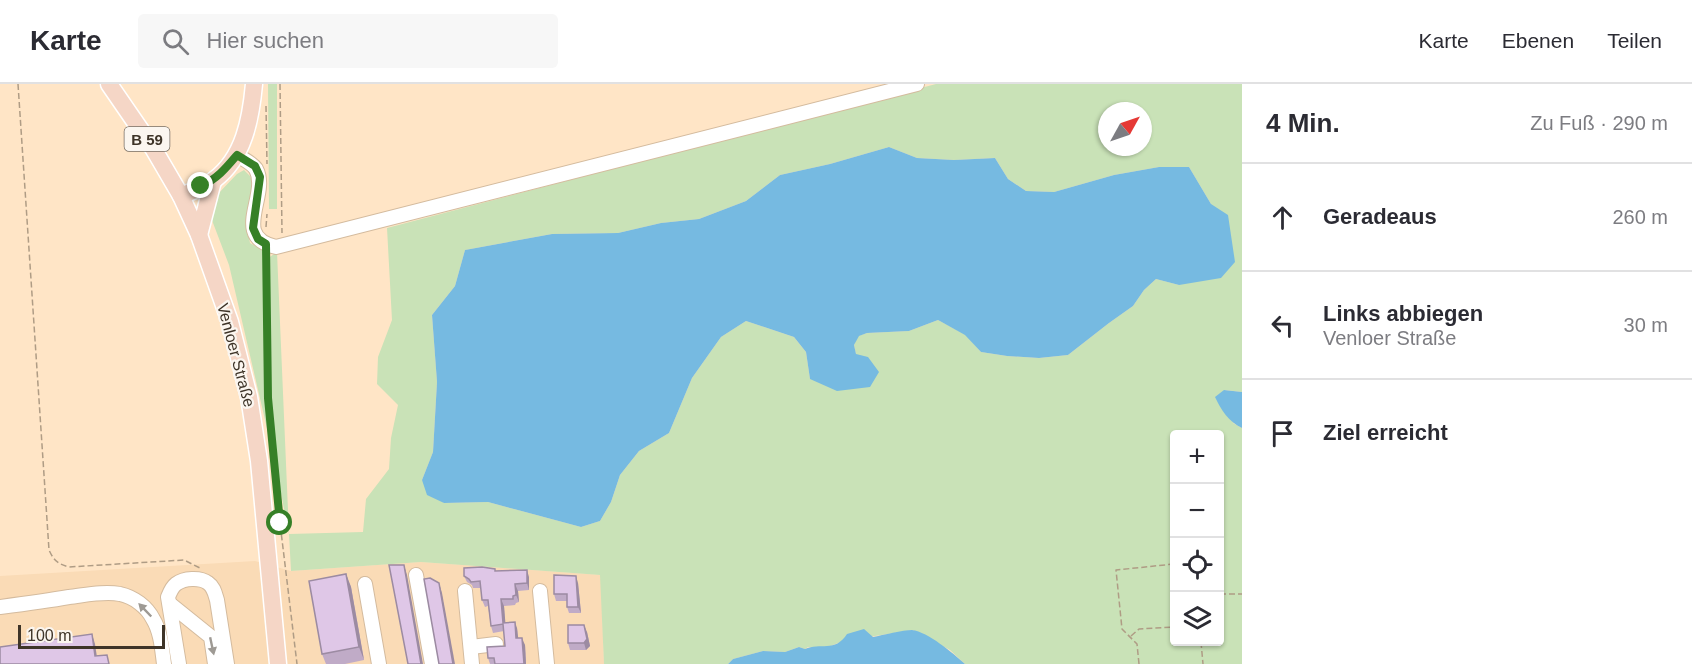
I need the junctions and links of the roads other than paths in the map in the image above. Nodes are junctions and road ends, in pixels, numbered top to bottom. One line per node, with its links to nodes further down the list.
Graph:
1 (109, 84): 6 (main road, B 59)
2 (254, 84): 4 (main road)
3 (917, 84): 4 (lane)
4 (237, 155): 5 (main road)
5 (213, 181): 6 (main road); 7 (main road)
6 (181, 196): 7 (main road, Venloer Straße / B 59)
7 (199, 235): 20 (main road, Venloer Straße / B 59)
8 (416, 575): 22 (lane)
9 (365, 584): 21 (lane)
10 (465, 591): 15 (lane)
11 (540, 591): 24 (lane)
12 (170, 604): 17 (lane); 18 (lane, one-way to 18); 19 (lane)
13 (0, 607): 16 (lane, one-way to 13)
14 (496, 644): 15 (lane)
15 (471, 647): 23 (lane)
16 (164, 664)
17 (179, 664)
18 (215, 664)
19 (227, 664)
20 (278, 664)
21 (380, 664)
22 (432, 664)
23 (472, 664)
24 (547, 664)

